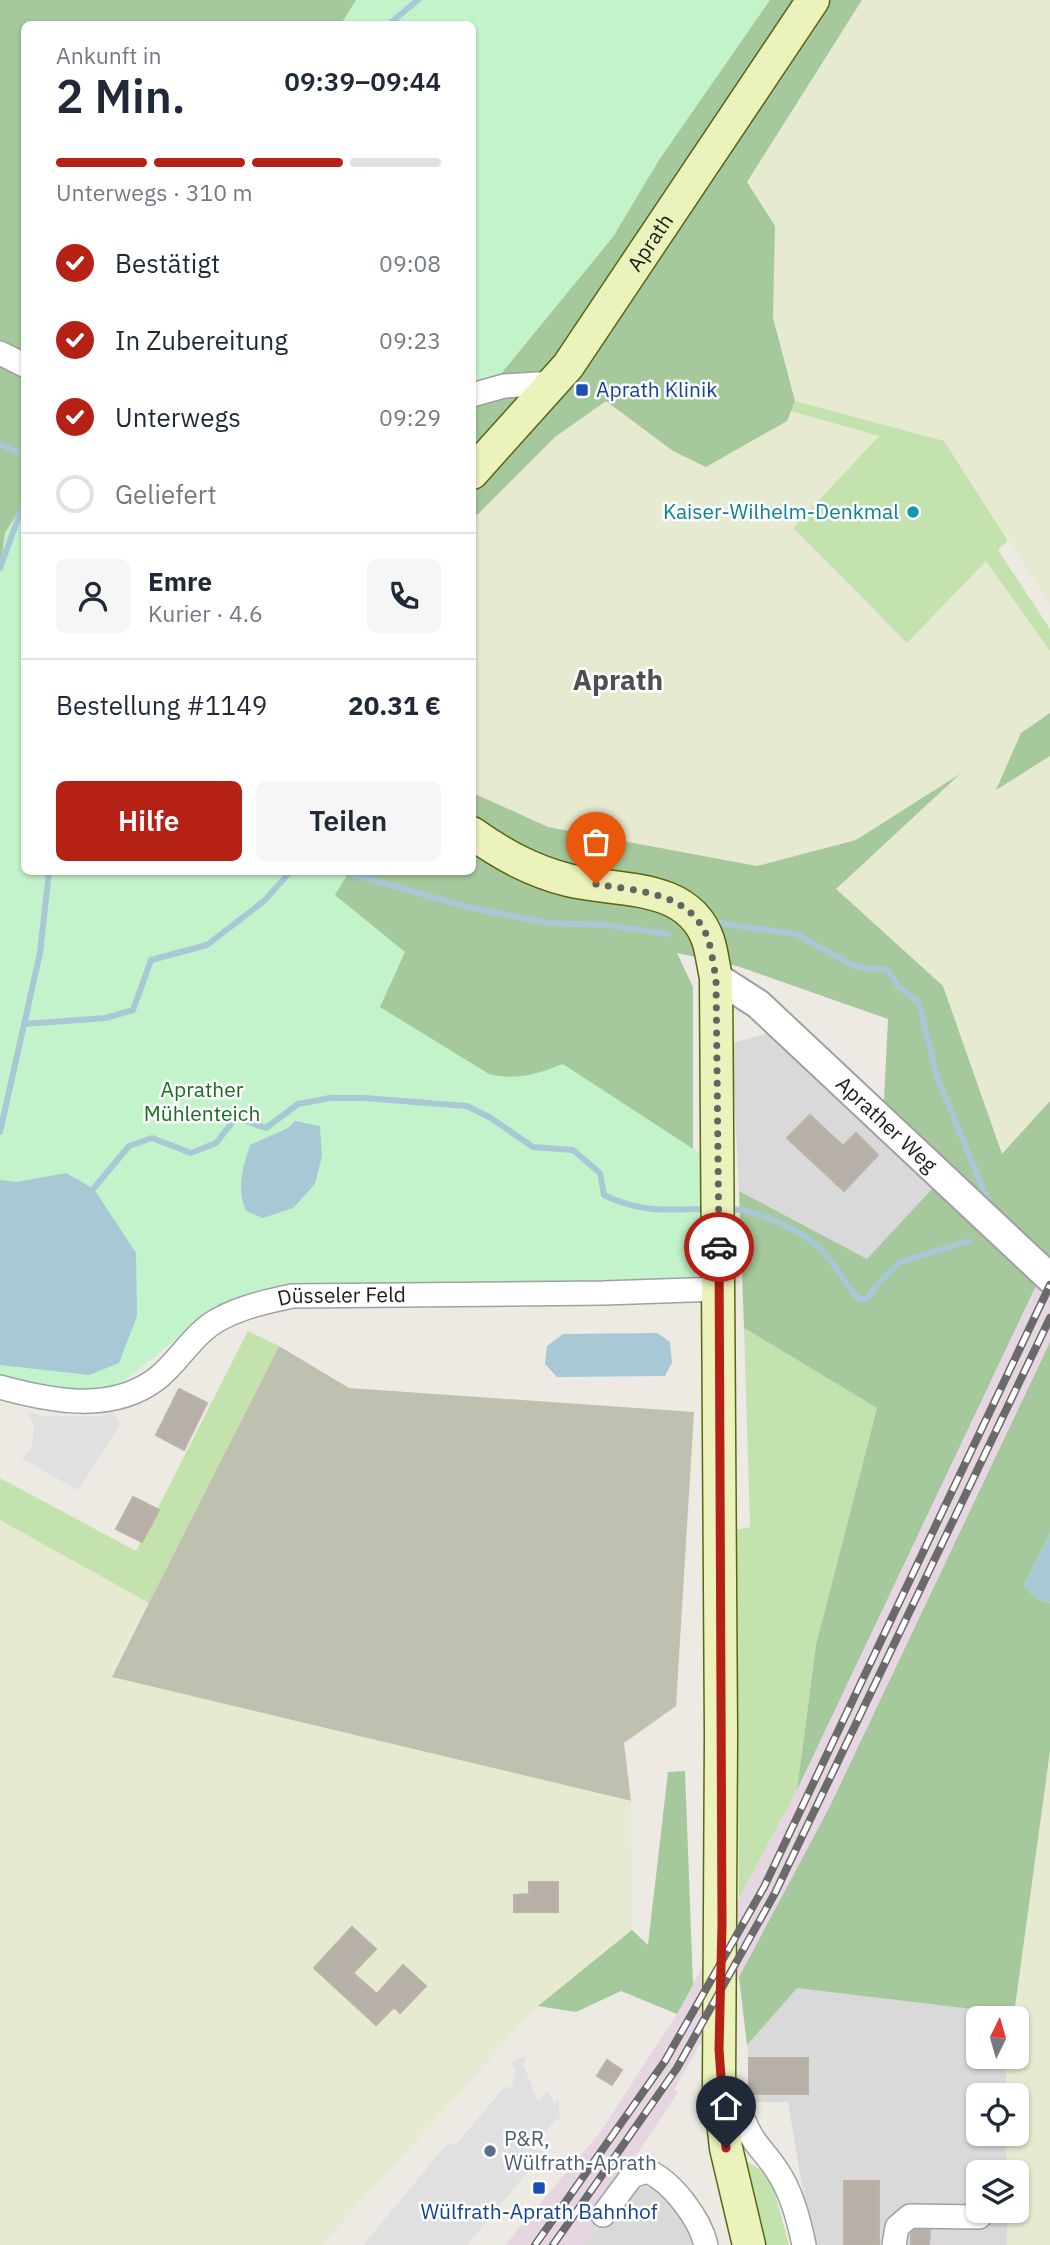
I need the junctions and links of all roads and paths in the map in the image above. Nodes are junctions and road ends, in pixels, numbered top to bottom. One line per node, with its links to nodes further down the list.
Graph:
1 (813, 0): 4 (main road, Aprath)
2 (0, 353): 3 (street)
3 (21, 364)
4 (555, 383): 5 (street); 6 (main road, Aprath)
5 (476, 394)
6 (476, 469)
7 (476, 837): 8 (main road)
8 (716, 977): 9 (street, Aprather Weg); 10 (main road)
9 (1050, 1278)
10 (719, 1289): 11 (street, Düsseler Feld); 16 (main road)
11 (0, 1387)
12 (744, 2121): 17 (street)
13 (603, 2216): 15 (street)
14 (966, 2217): 18 (street)
15 (706, 2245)
16 (749, 2245)
17 (804, 2245)
18 (894, 2245)

